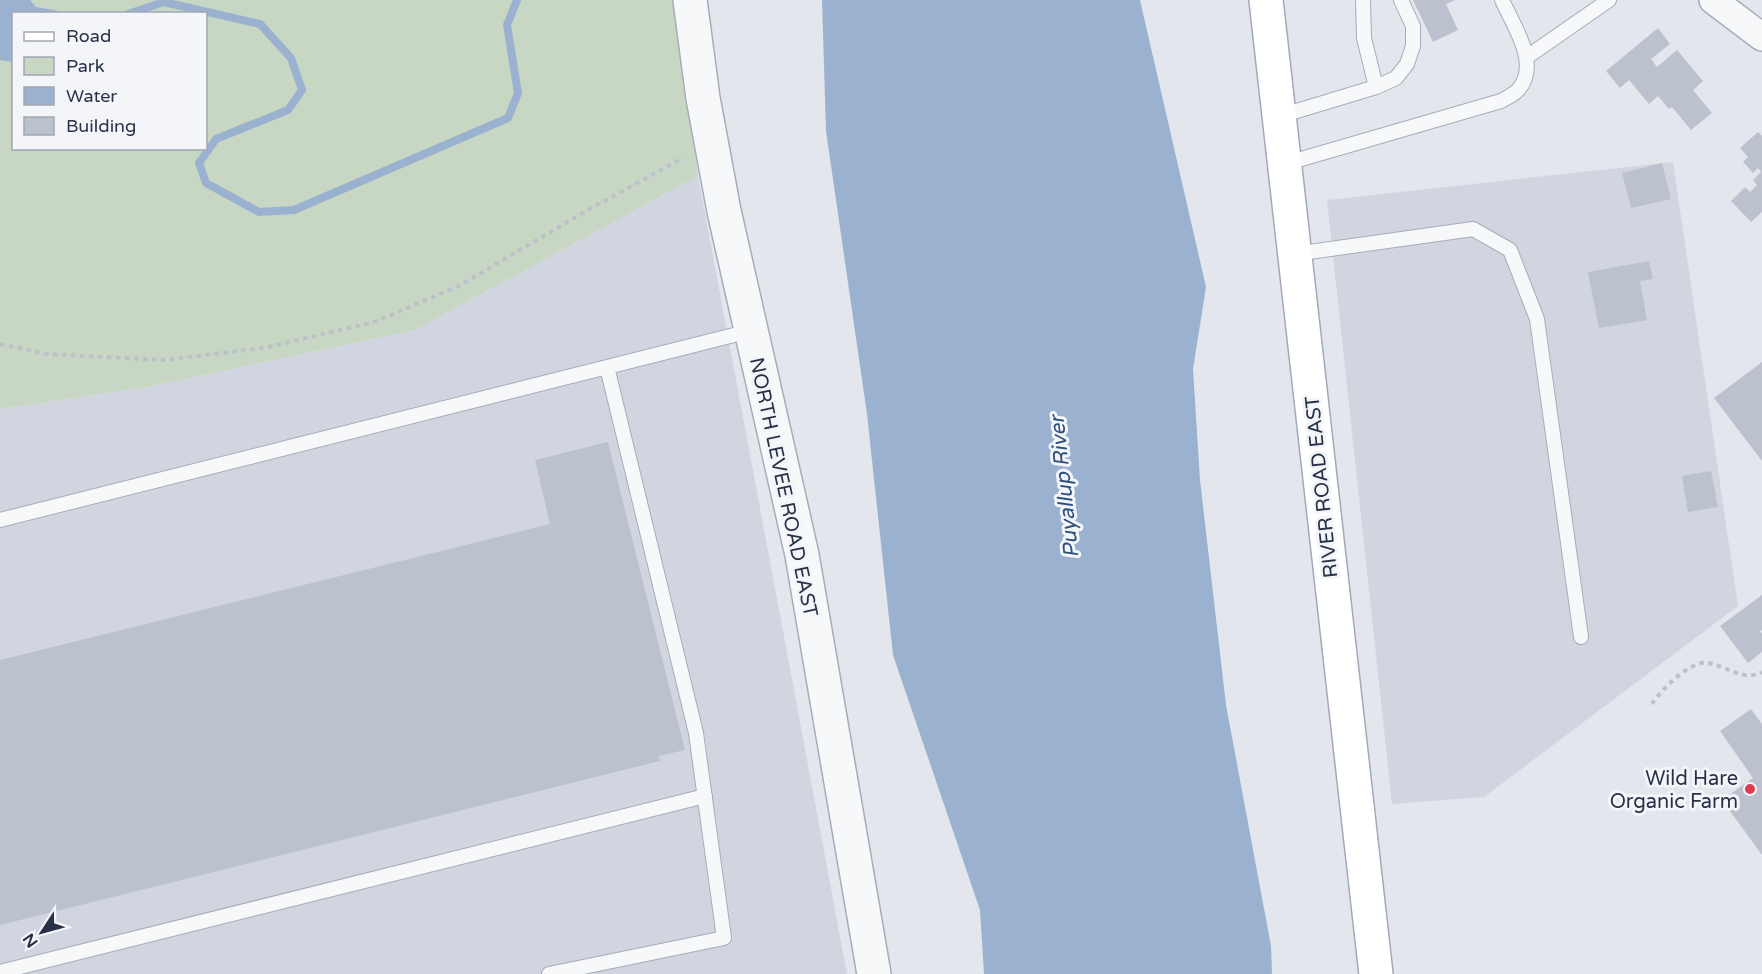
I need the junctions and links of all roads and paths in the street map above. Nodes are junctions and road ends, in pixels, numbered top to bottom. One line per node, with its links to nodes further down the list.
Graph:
1 (690, 0): 12 (street, NORTH LEVEE ROAD EAST)
2 (1266, 0): 11 (main road, RIVER ROAD EAST)
3 (1364, 0): 10 (lane)
4 (1401, 0): 10 (lane)
5 (1502, 0): 9 (lane)
6 (1609, 0): 9 (lane)
7 (1713, 0): 8 (street)
8 (1762, 37)
9 (1527, 57): 13 (lane)
10 (1376, 87): 11 (lane)
11 (1279, 116): 13 (main road, RIVER ROAD EAST)
12 (713, 152): 15 (street, NORTH LEVEE ROAD EAST); 16 (path)
13 (1284, 164): 14 (main road, RIVER ROAD EAST)
14 (1295, 254): 19 (lane); 26 (main road, RIVER ROAD EAST)
15 (750, 331): 17 (lane); 25 (street, NORTH LEVEE ROAD EAST)
16 (0, 344)
17 (607, 367): 18 (lane); 22 (lane)
18 (0, 520)
19 (1581, 636)
20 (1762, 672): 21 (path)
21 (1652, 704)
22 (705, 796): 23 (lane); 24 (lane)
23 (0, 972)
24 (549, 974)
25 (874, 974)
26 (1376, 974)

